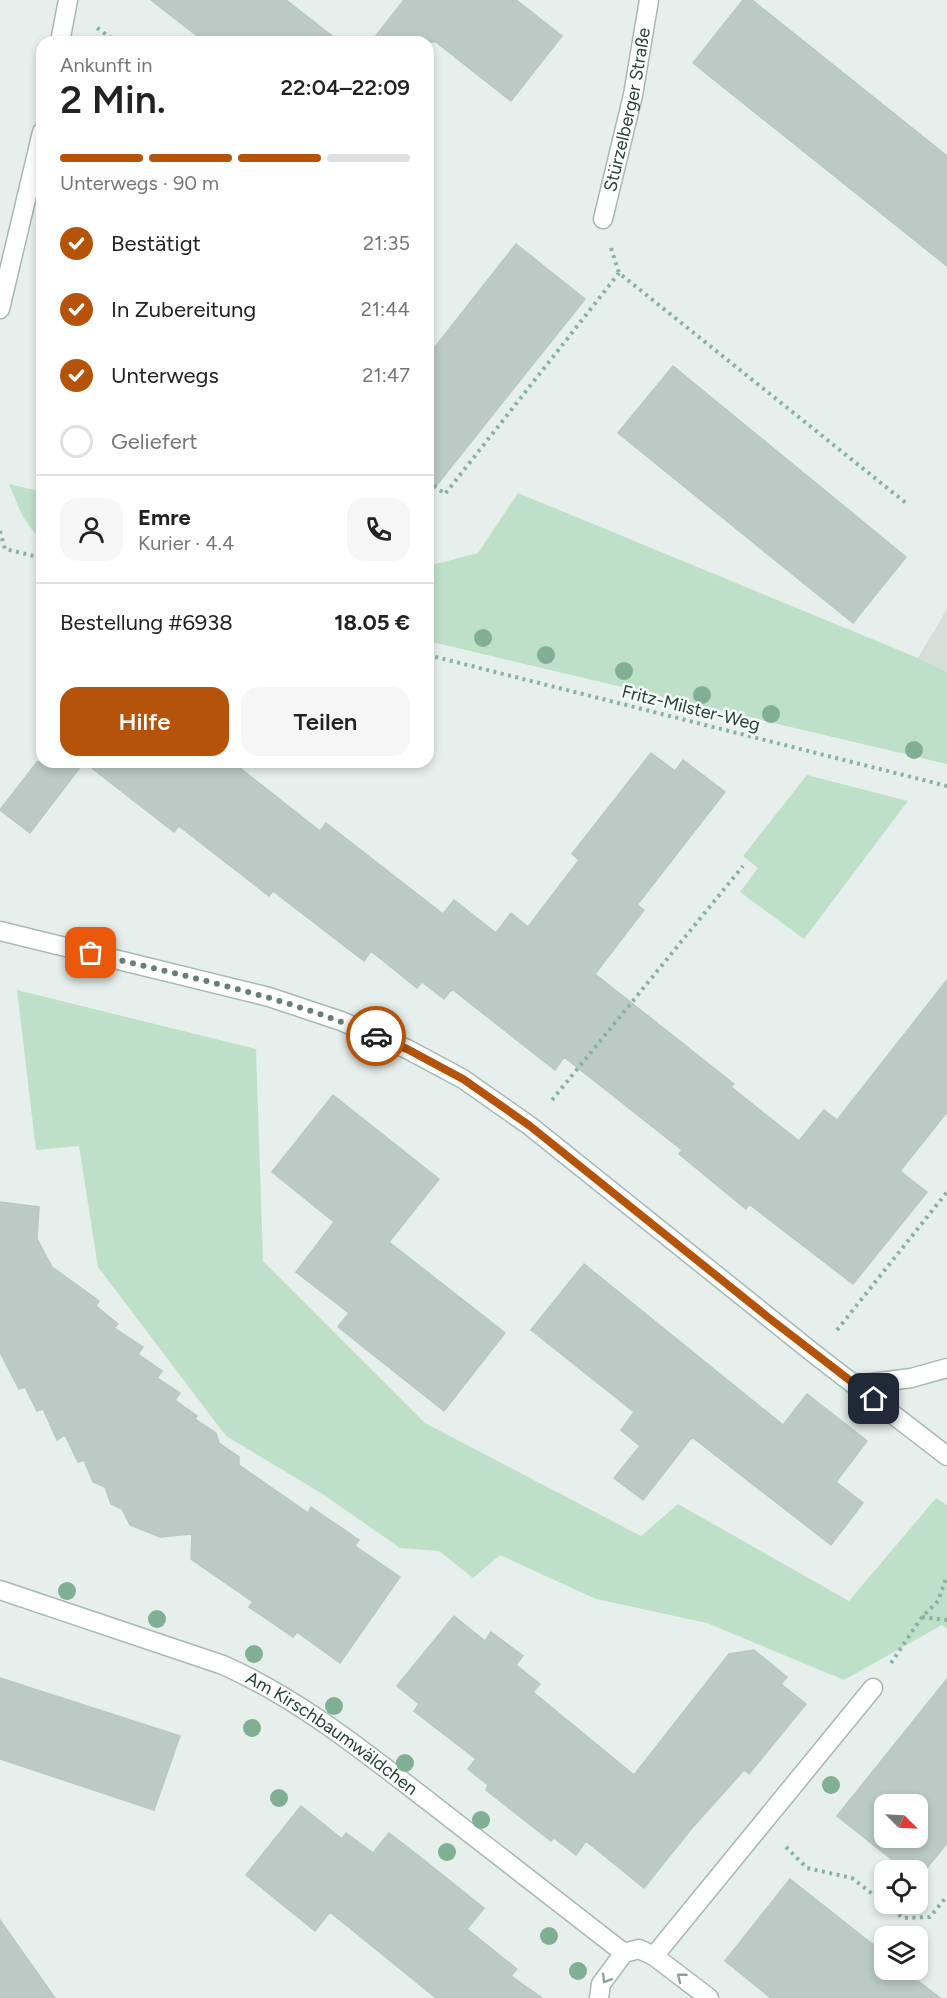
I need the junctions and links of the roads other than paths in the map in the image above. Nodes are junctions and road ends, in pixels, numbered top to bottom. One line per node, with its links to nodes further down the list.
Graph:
1 (68, 0): 3 (street)
2 (649, 0): 5 (street, Stürzelberger Straße)
3 (61, 36)
4 (36, 157): 6 (street)
5 (603, 219)
6 (0, 309)
7 (0, 930): 9 (street)
8 (947, 1368): 9 (street)
9 (856, 1385): 10 (street)
10 (947, 1456)
11 (0, 1590): 13 (street, Am Kirschbaumwäldchen)
12 (873, 1688): 14 (street)
13 (624, 1953): 14 (street); 15 (street, one-way to 15)
14 (654, 1956): 16 (street, one-way to 14)
15 (599, 1998)
16 (709, 1998)

